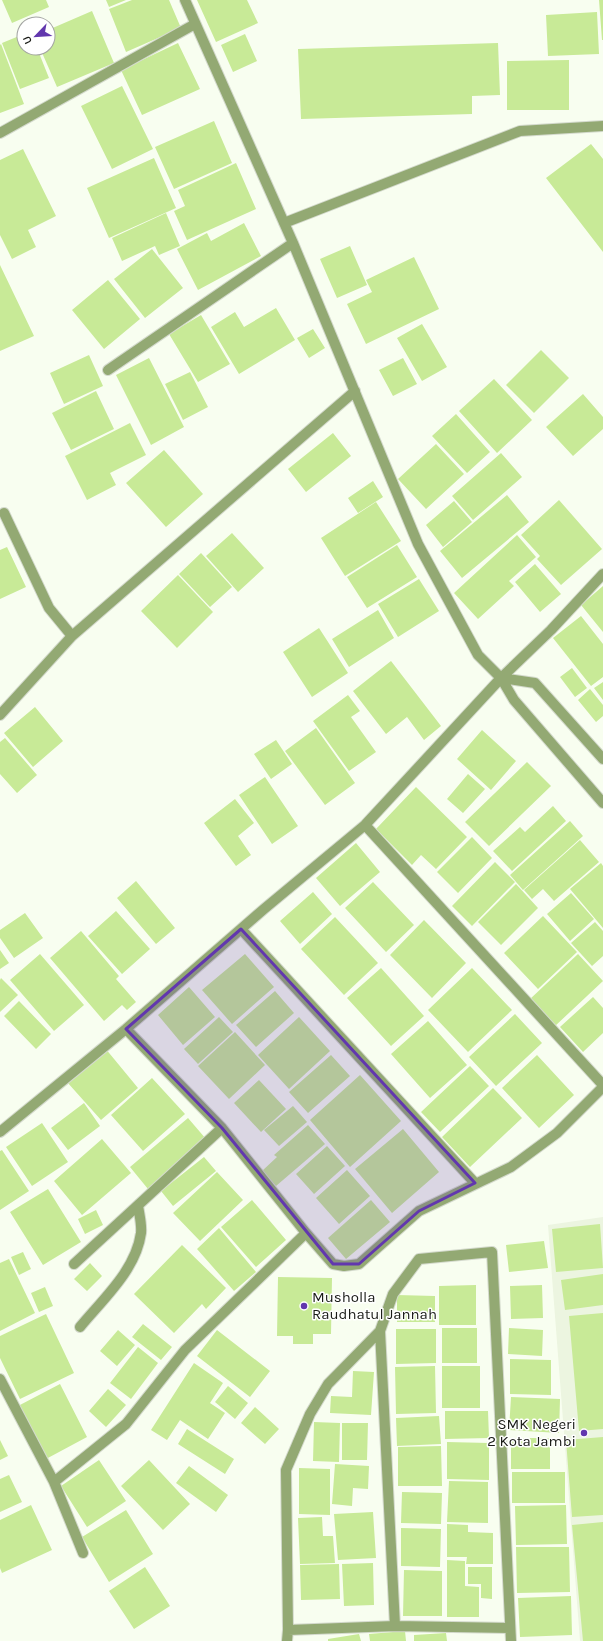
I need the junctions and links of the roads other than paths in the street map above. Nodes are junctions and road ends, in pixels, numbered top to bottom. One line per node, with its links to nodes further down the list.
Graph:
1 (185, 0): 2 (street)
2 (195, 24): 4 (street); 5 (street)
3 (603, 126): 5 (street)
4 (0, 132)
5 (284, 223): 6 (street)
6 (293, 243): 7 (street); 8 (street)
7 (108, 370)
8 (355, 391): 11 (street); 12 (street)
9 (4, 513): 11 (street)
10 (603, 574): 12 (street)
11 (72, 636): 13 (street)
12 (501, 678): 14 (street); 15 (street); 16 (street)
13 (0, 715)
14 (603, 759)
15 (603, 803)
16 (364, 825): 17 (street); 19 (street)
17 (241, 929): 18 (street); 22 (street)
18 (126, 1029): 20 (street); 21 (street)
19 (603, 1086): 22 (street)
20 (222, 1128): 23 (street); 24 (street)
21 (0, 1132)
22 (475, 1183): 24 (street)
23 (138, 1205): 25 (street); 26 (street)
24 (306, 1234): 29 (street)
25 (74, 1264)
26 (80, 1327)
27 (380, 1331): 31 (street); 32 (street); 33 (street)
28 (0, 1379): 29 (street)
29 (54, 1482): 30 (street)
30 (83, 1553)
31 (395, 1626): 32 (street); 33 (street)
32 (510, 1628): 35 (street)
33 (288, 1630): 34 (street)
34 (287, 1641)
35 (511, 1641)

